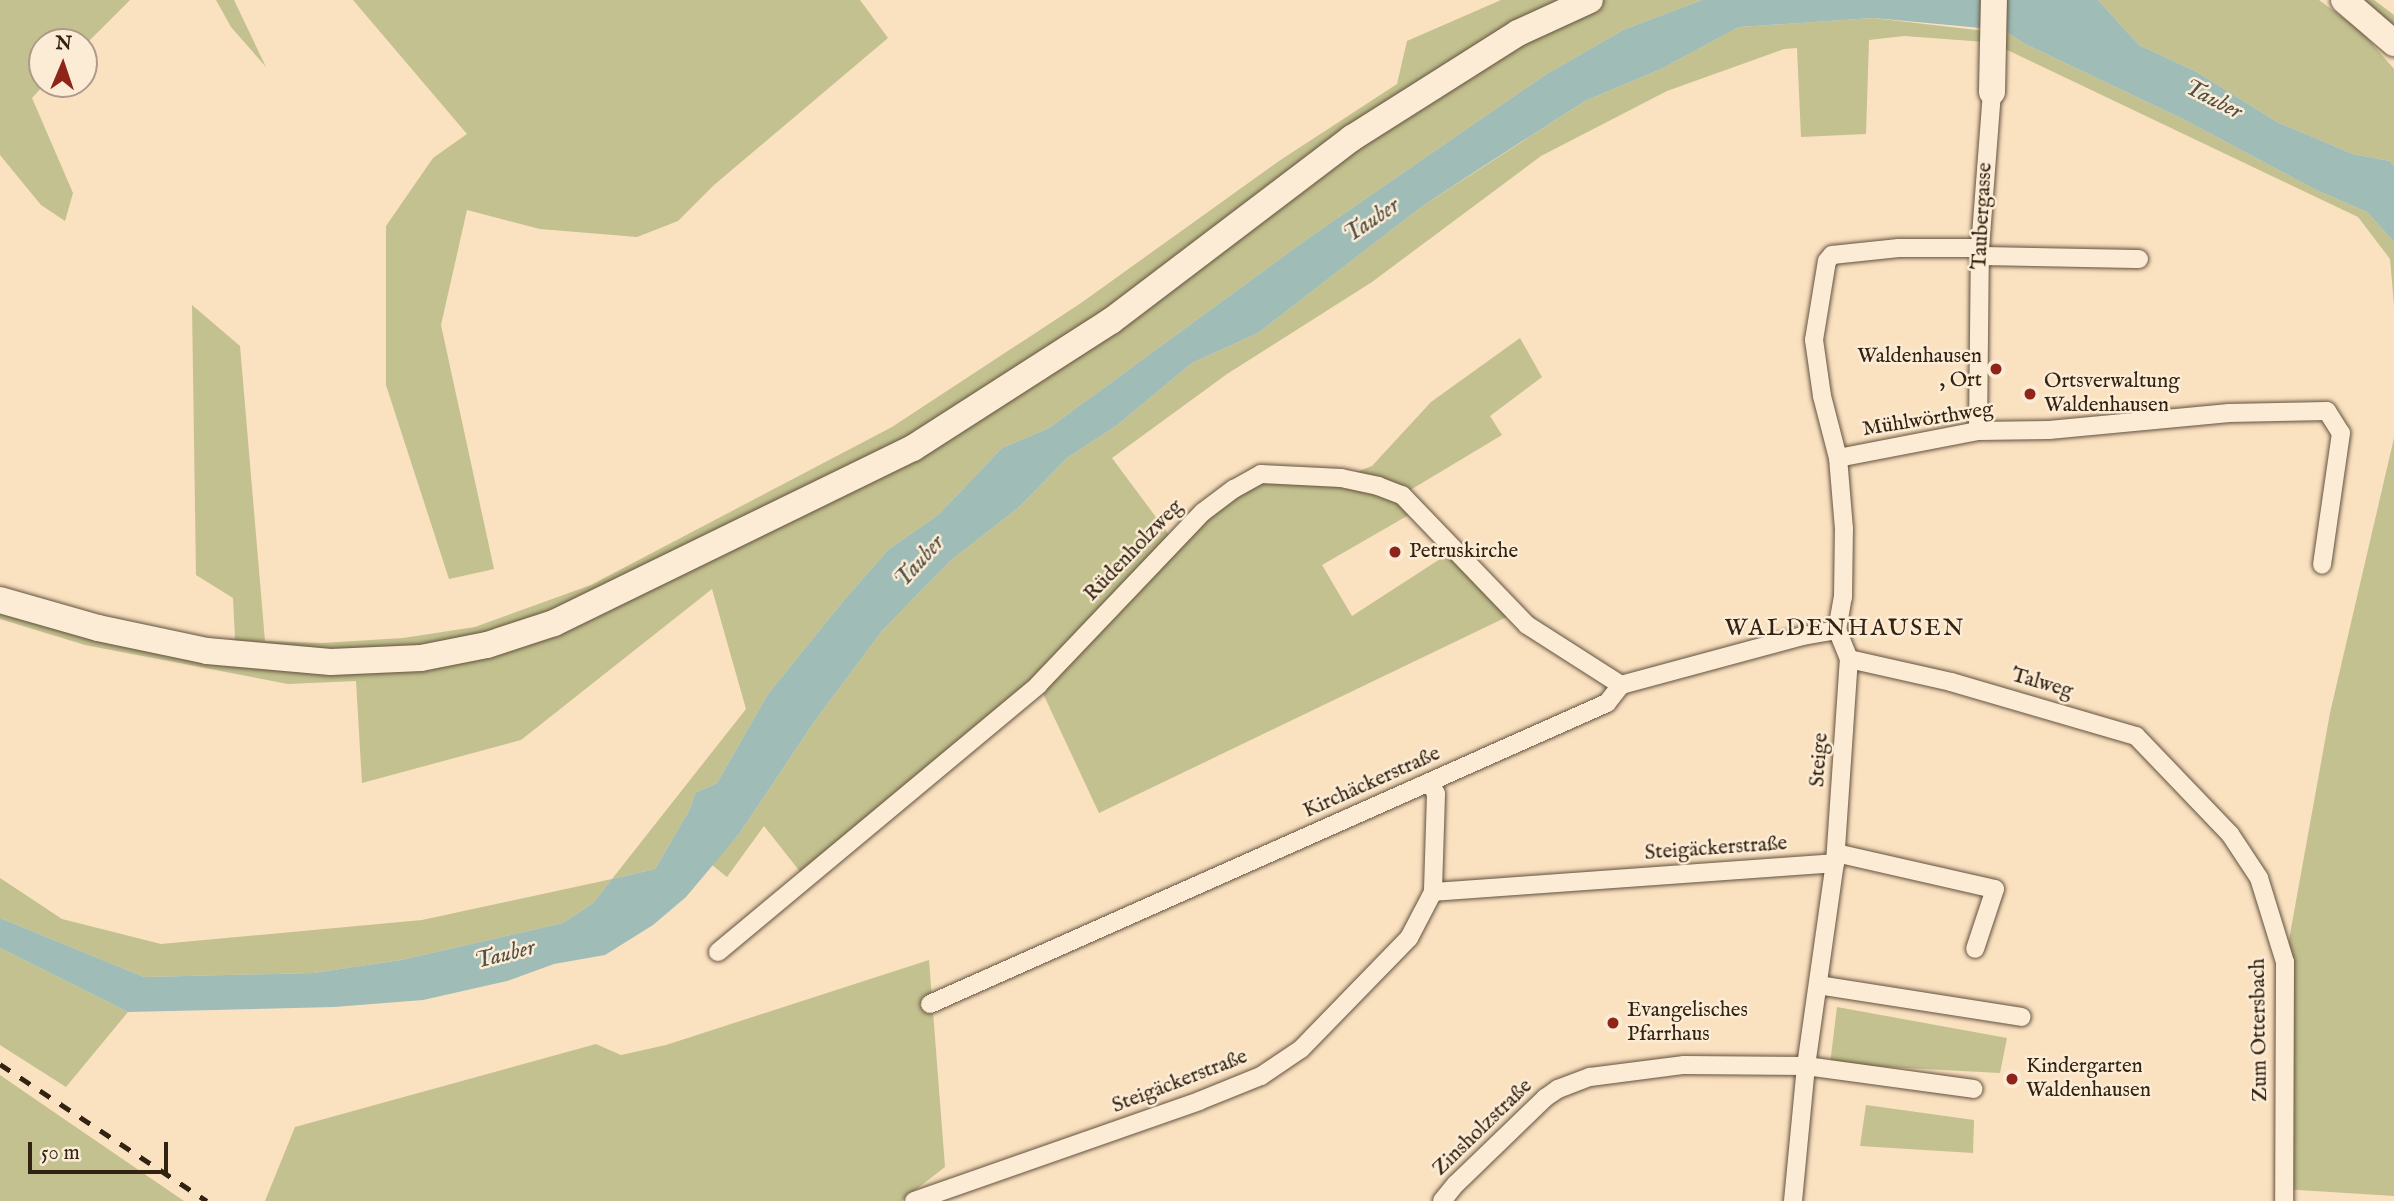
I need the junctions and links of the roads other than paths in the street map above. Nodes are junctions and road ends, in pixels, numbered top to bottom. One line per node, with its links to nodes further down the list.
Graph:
1 (1590, 0): 11 (main road)
2 (1994, 0): 5 (main road, Taubergasse)
3 (2344, 0): 4 (main road)
4 (2394, 43)
5 (1992, 92): 6 (street, Taubergasse)
6 (1980, 252): 7 (street); 8 (street, Taubergasse); 9 (street)
7 (2139, 259)
8 (1978, 431): 9 (street, Mühlwörthweg); 10 (street, Mühlwörthweg)
9 (1838, 458): 12 (street)
10 (2322, 565)
11 (0, 600)
12 (1836, 630): 13 (street, Steige); 14 (street, Kirchäckerstraße)
13 (1849, 659): 16 (street, Talweg); 17 (street, Steige)
14 (1620, 685): 15 (street, Kirchäckerstraße); 20 (street, Rüdenholzweg)
15 (1430, 782): 18 (street, Steigäckerstraße); 22 (street, Kirchäckerstraße)
16 (2198, 798): 29 (street, Zum Ottersbach)
17 (1836, 858): 18 (street, Steigäckerstraße); 19 (street, Steigäckerstraße); 21 (street, Steige)
18 (1433, 892): 26 (street, Steigäckerstraße)
19 (1975, 949)
20 (718, 952)
21 (1818, 985): 23 (street); 24 (street, Steige)
22 (930, 1004)
23 (2022, 1017)
24 (1806, 1066): 25 (street); 27 (street, Zinsholzstraße); 28 (street, Steige)
25 (1973, 1089)
26 (914, 1201)
27 (1442, 1201)
28 (1793, 1201)
29 (2284, 1201)

